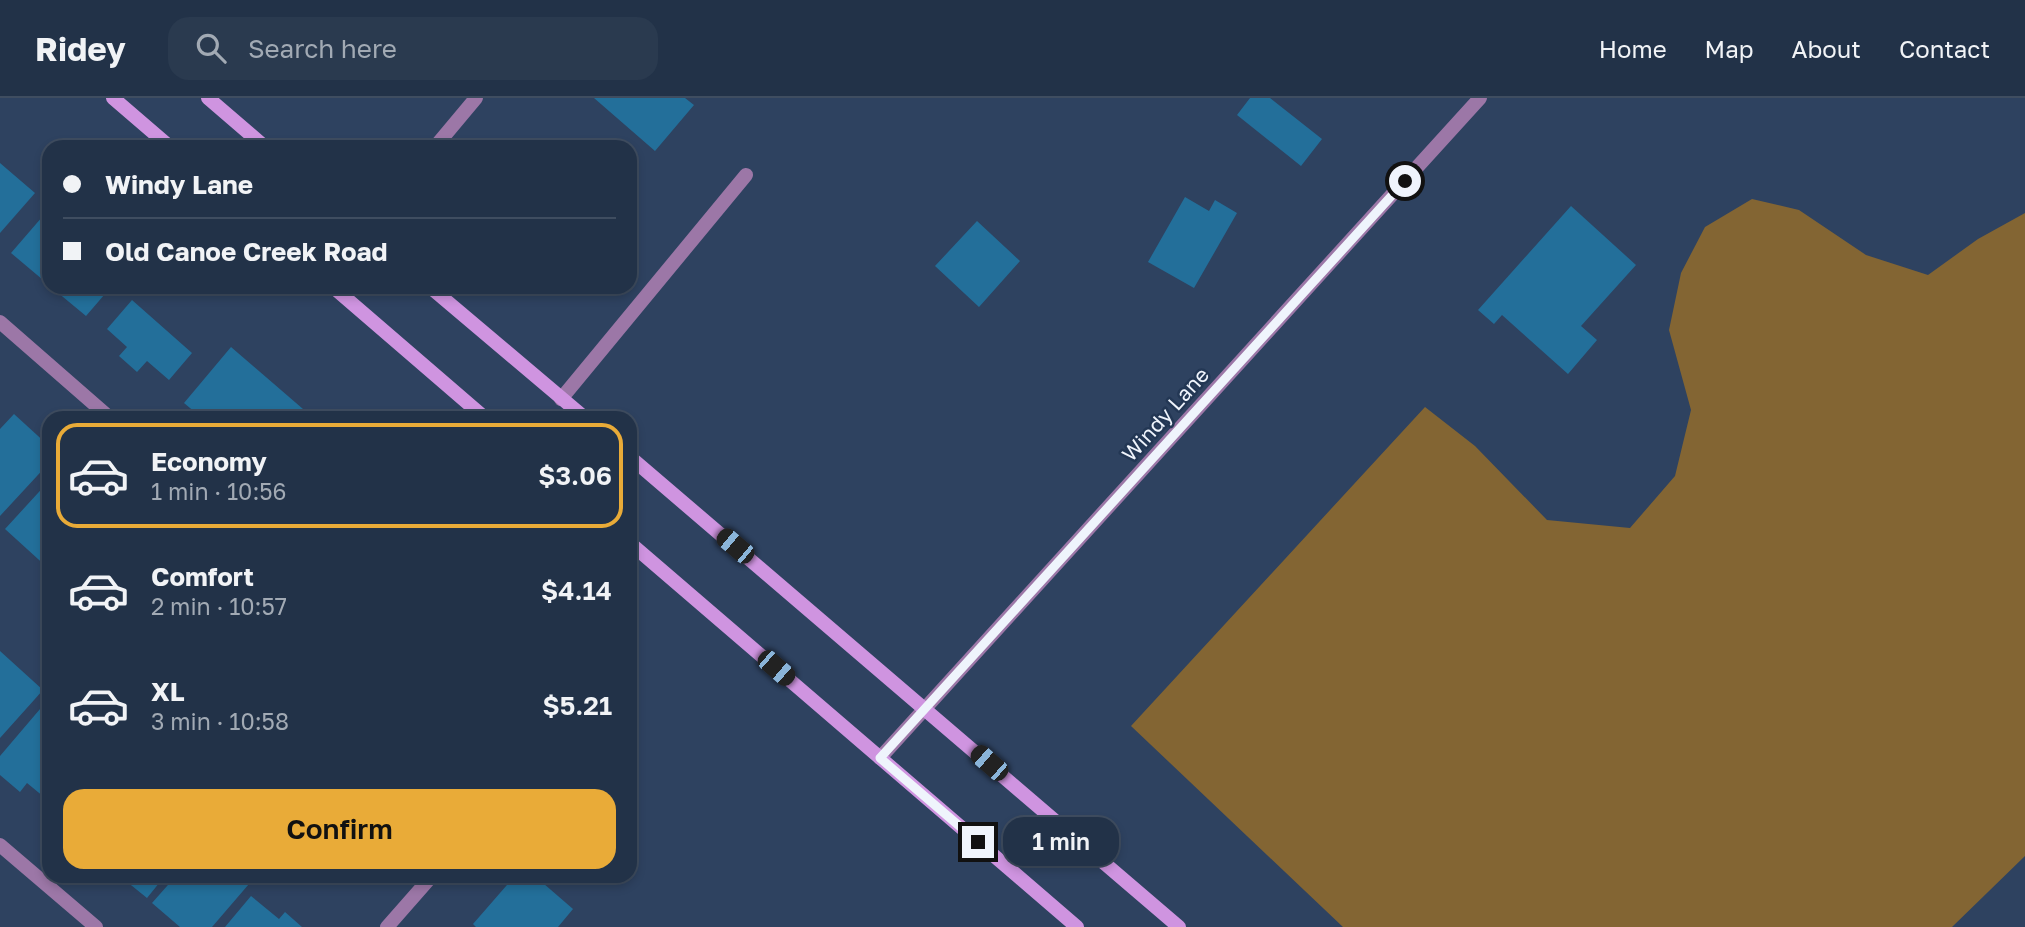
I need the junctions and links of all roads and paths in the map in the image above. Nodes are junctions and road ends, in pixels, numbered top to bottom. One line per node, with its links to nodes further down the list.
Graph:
1 (113, 98): 5 (main road)
2 (208, 98): 6 (main road)
3 (476, 98): 7 (street)
4 (1480, 98): 18 (street, Windy Lane)
5 (162, 140)
6 (257, 140)
7 (441, 140)
8 (746, 175): 12 (street)
9 (341, 294): 14 (main road)
10 (438, 294): 12 (main road)
11 (0, 322): 13 (street)
12 (561, 399): 15 (main road)
13 (102, 411)
14 (477, 411)
15 (576, 411)
16 (637, 463): 18 (main road)
17 (637, 549): 19 (main road)
18 (925, 708): 19 (street, Windy Lane); 27 (main road)
19 (880, 758): 26 (main road)
20 (0, 845): 21 (street)
21 (42, 881)
22 (44, 883): 24 (street)
23 (426, 883): 25 (street)
24 (96, 927)
25 (387, 927)
26 (1077, 927)
27 (1179, 927)

